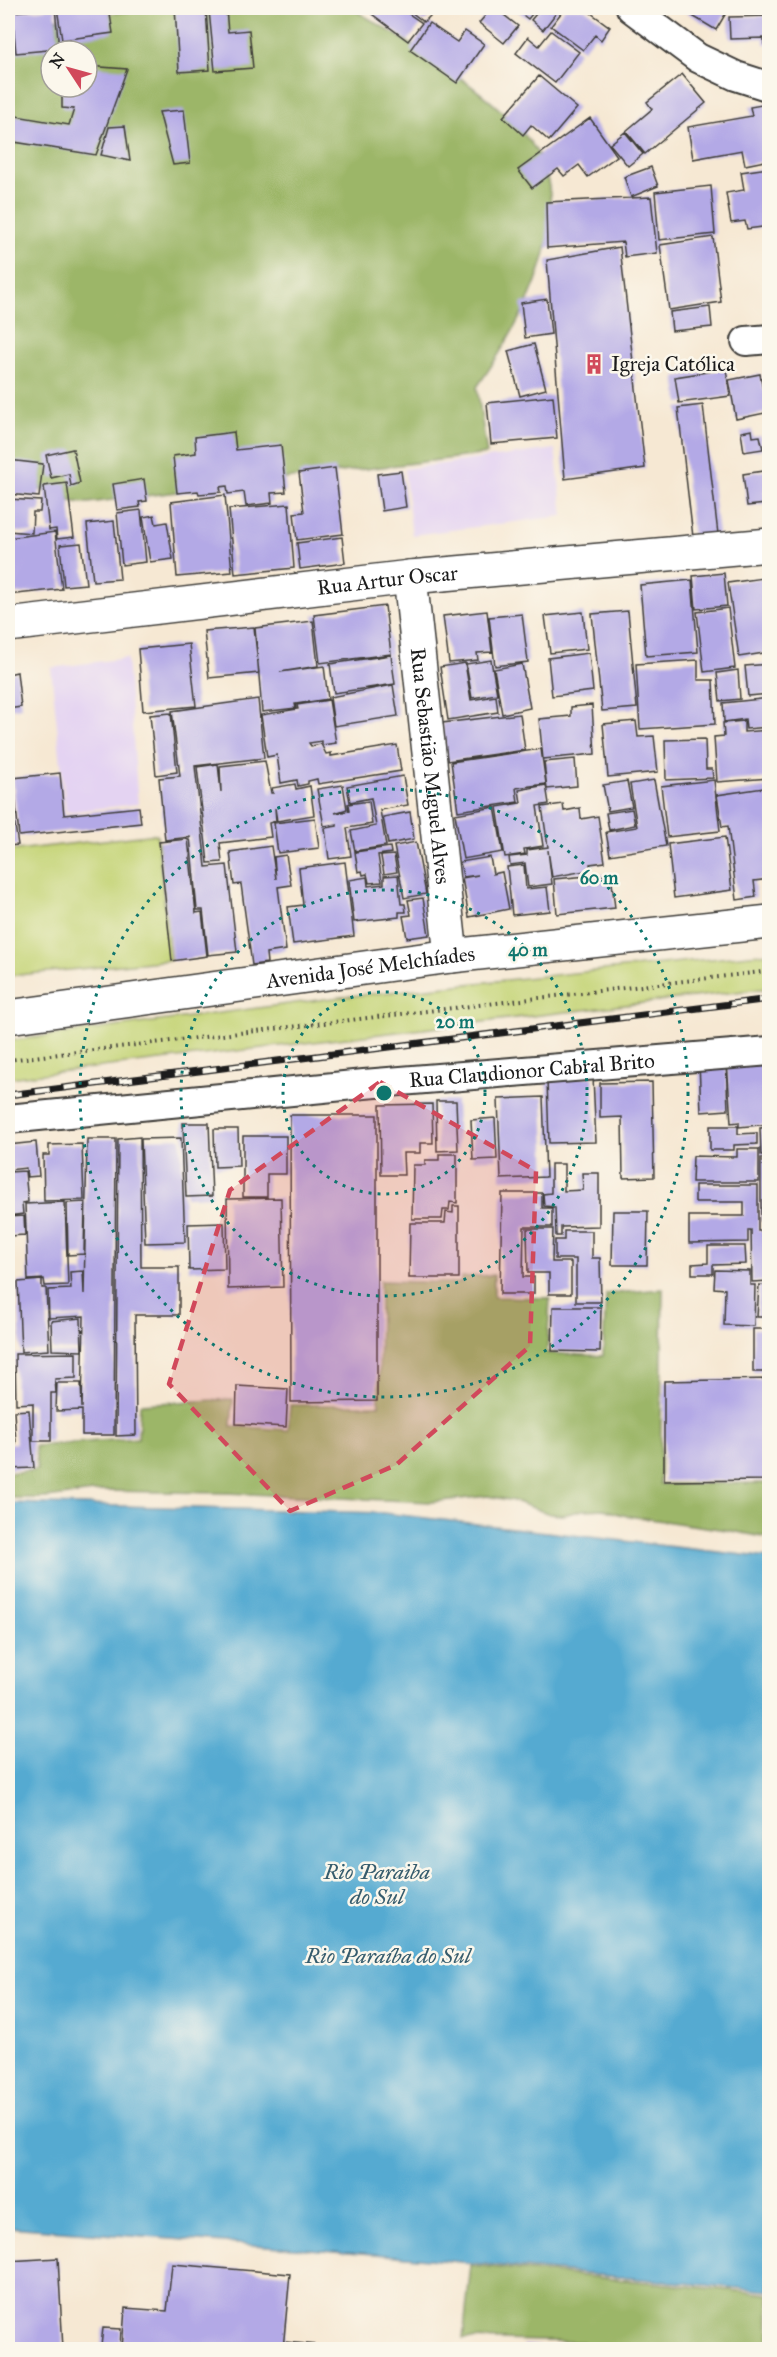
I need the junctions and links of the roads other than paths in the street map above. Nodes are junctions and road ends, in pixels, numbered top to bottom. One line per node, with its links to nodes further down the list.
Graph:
1 (631, 8): 2 (street)
2 (770, 87)
3 (770, 545): 4 (street, Rua Artur Oscar)
4 (410, 577): 5 (street, Rua Artur Oscar); 7 (street, Rua Sebastião Miguel Alves)
5 (8, 625)
6 (770, 922): 7 (street, Avenida José Melchíades)
7 (451, 956): 8 (street, Avenida José Melchíades)
8 (8, 1017)
9 (770, 1052): 10 (street, Rua Claudionor Cabral Brito)
10 (8, 1119)

